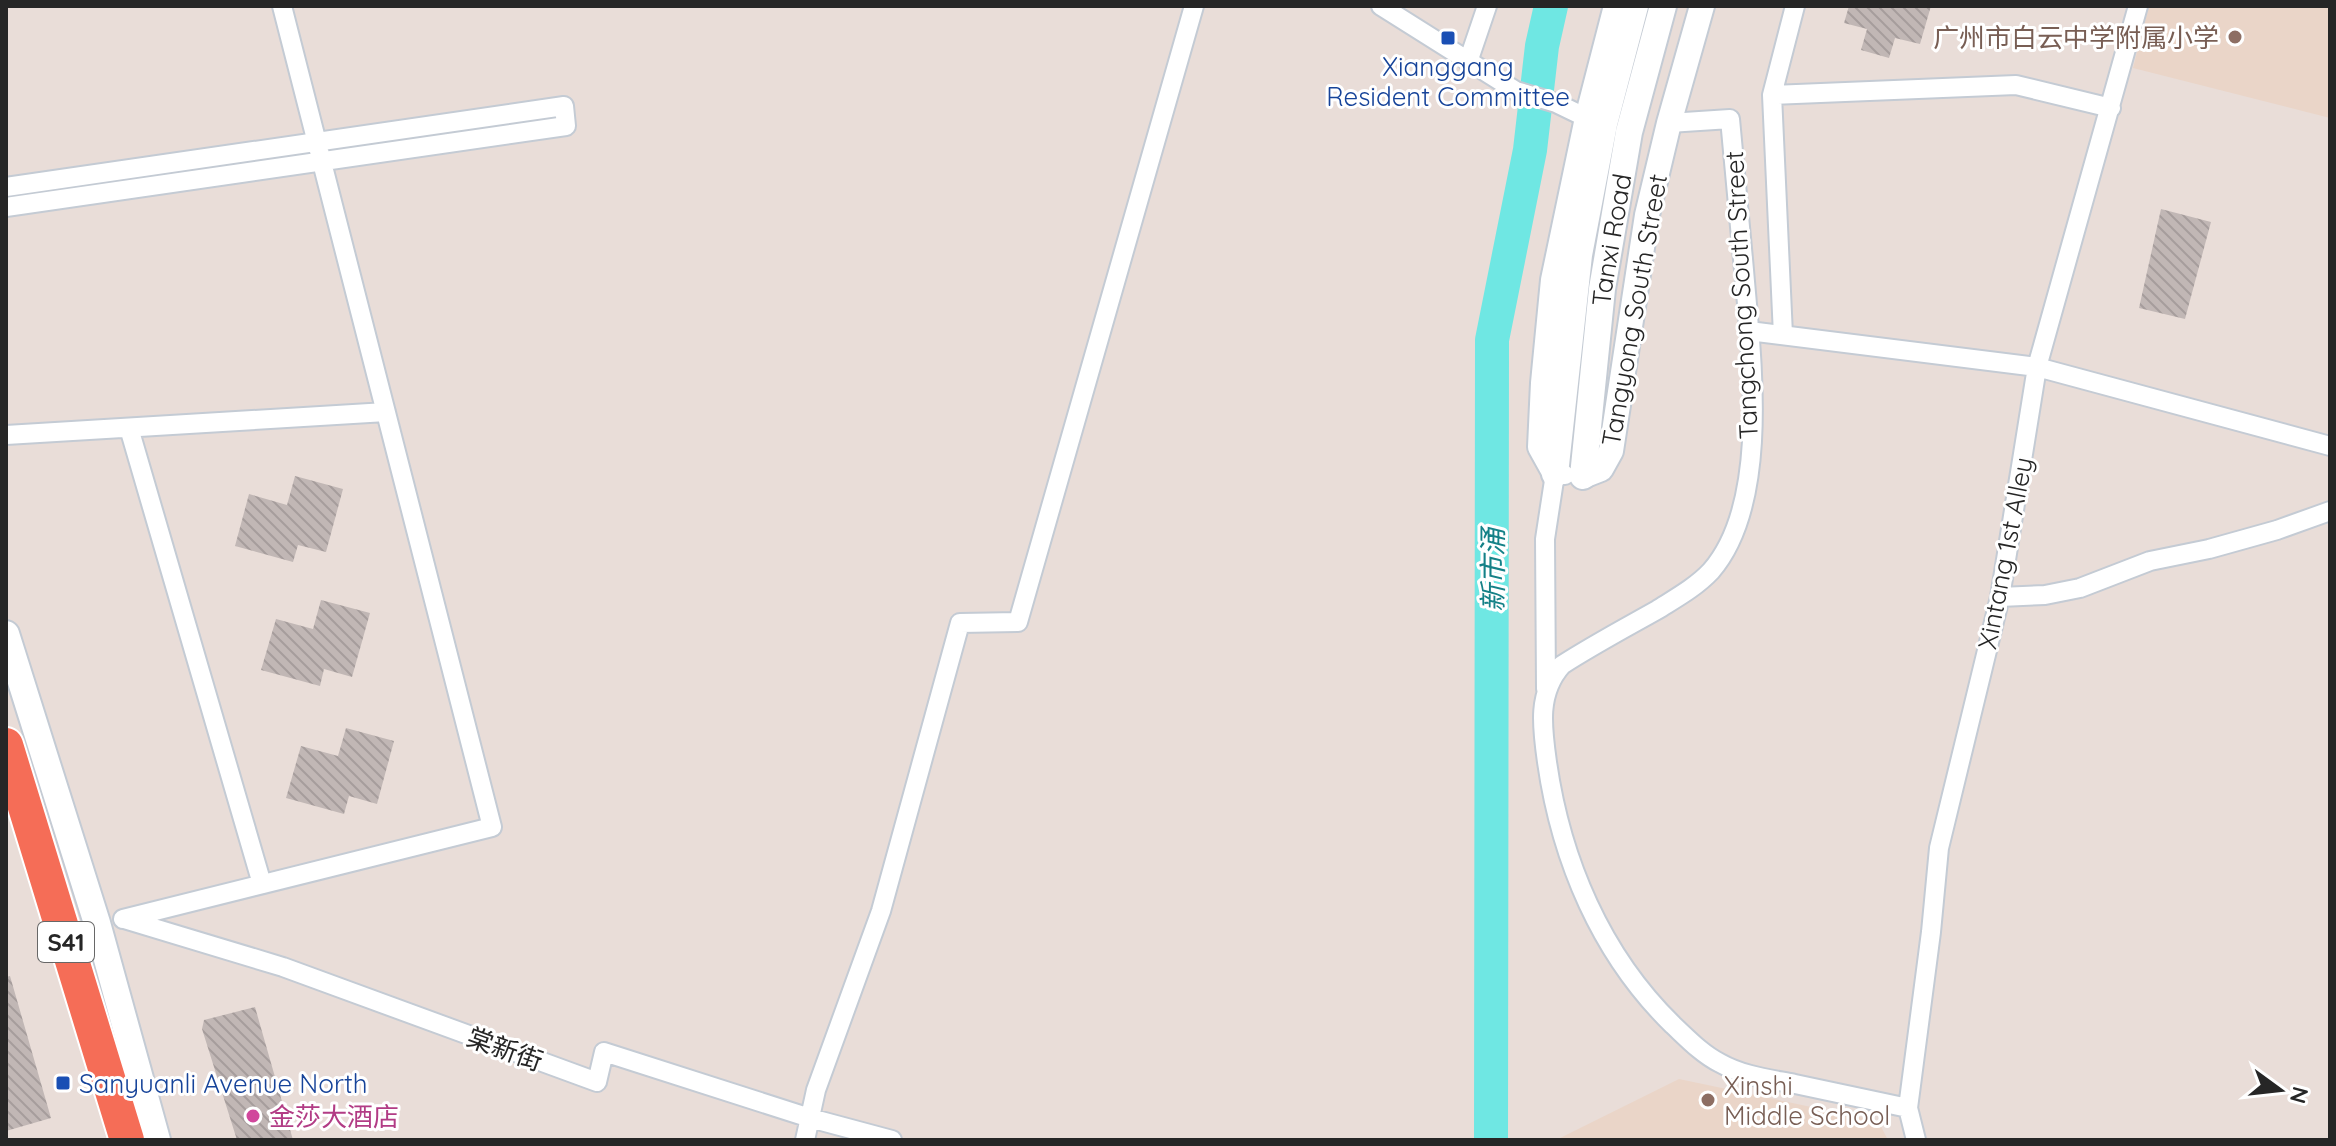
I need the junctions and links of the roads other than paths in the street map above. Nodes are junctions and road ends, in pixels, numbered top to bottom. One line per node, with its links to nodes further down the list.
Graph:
1 (282, 6): 16 (street)
2 (1194, 6): 39 (street)
3 (1381, 6): 11 (street)
4 (1487, 6): 11 (street)
5 (1616, 6): 14 (street)
6 (1635, 6): 27 (main road, Tanxi Road)
7 (1663, 6): 28 (main road, Tanxi Road)
8 (1702, 6): 15 (street, Tangyong South Street)
9 (1795, 6): 12 (street)
10 (2138, 6): 13 (street, Xintang 1st Alley)
11 (1468, 62): 14 (street)
12 (1772, 95): 13 (street); 21 (street)
13 (2111, 108): 22 (street, Xintang 1st Alley)
14 (1587, 118): 27 (street)
15 (1669, 123): 20 (street, Tangchong South Street); 28 (street, Tangyong South Street)
16 (317, 142): 17 (street); 17 (street); 18 (street)
17 (322, 161): 19 (street); 23 (street)
18 (6, 187)
19 (6, 207)
20 (1749, 331): 21 (street); 32 (street, Tangchong South Street)
21 (1783, 335): 22 (street)
22 (2037, 367): 26 (street); 30 (street, Xintang 1st Alley)
23 (386, 412): 24 (street); 35 (street)
24 (129, 428): 25 (street); 35 (street)
25 (6, 435)
26 (2330, 446)
27 (1555, 474): 28 (street, Tangyong South Street); 32 (street)
28 (1583, 476)
29 (2330, 511): 30 (street)
30 (2000, 597): 38 (street, Xintang 1st Alley)
31 (6, 634): 37 (main road)
32 (1546, 692): 38 (street)
33 (6, 745): 41 (highway, S41)
34 (6, 796): 40 (main road)
35 (262, 884): 36 (street)
36 (123, 919): 37 (street, 棠新街); 39 (street, 棠新街)
37 (97, 923): 42 (main road)
38 (1908, 1108): 45 (street)
39 (810, 1118): 43 (street); 44 (street, 棠新街)
40 (111, 1140)
41 (127, 1140)
42 (157, 1140)
43 (805, 1140)
44 (892, 1140)
45 (1916, 1140)

